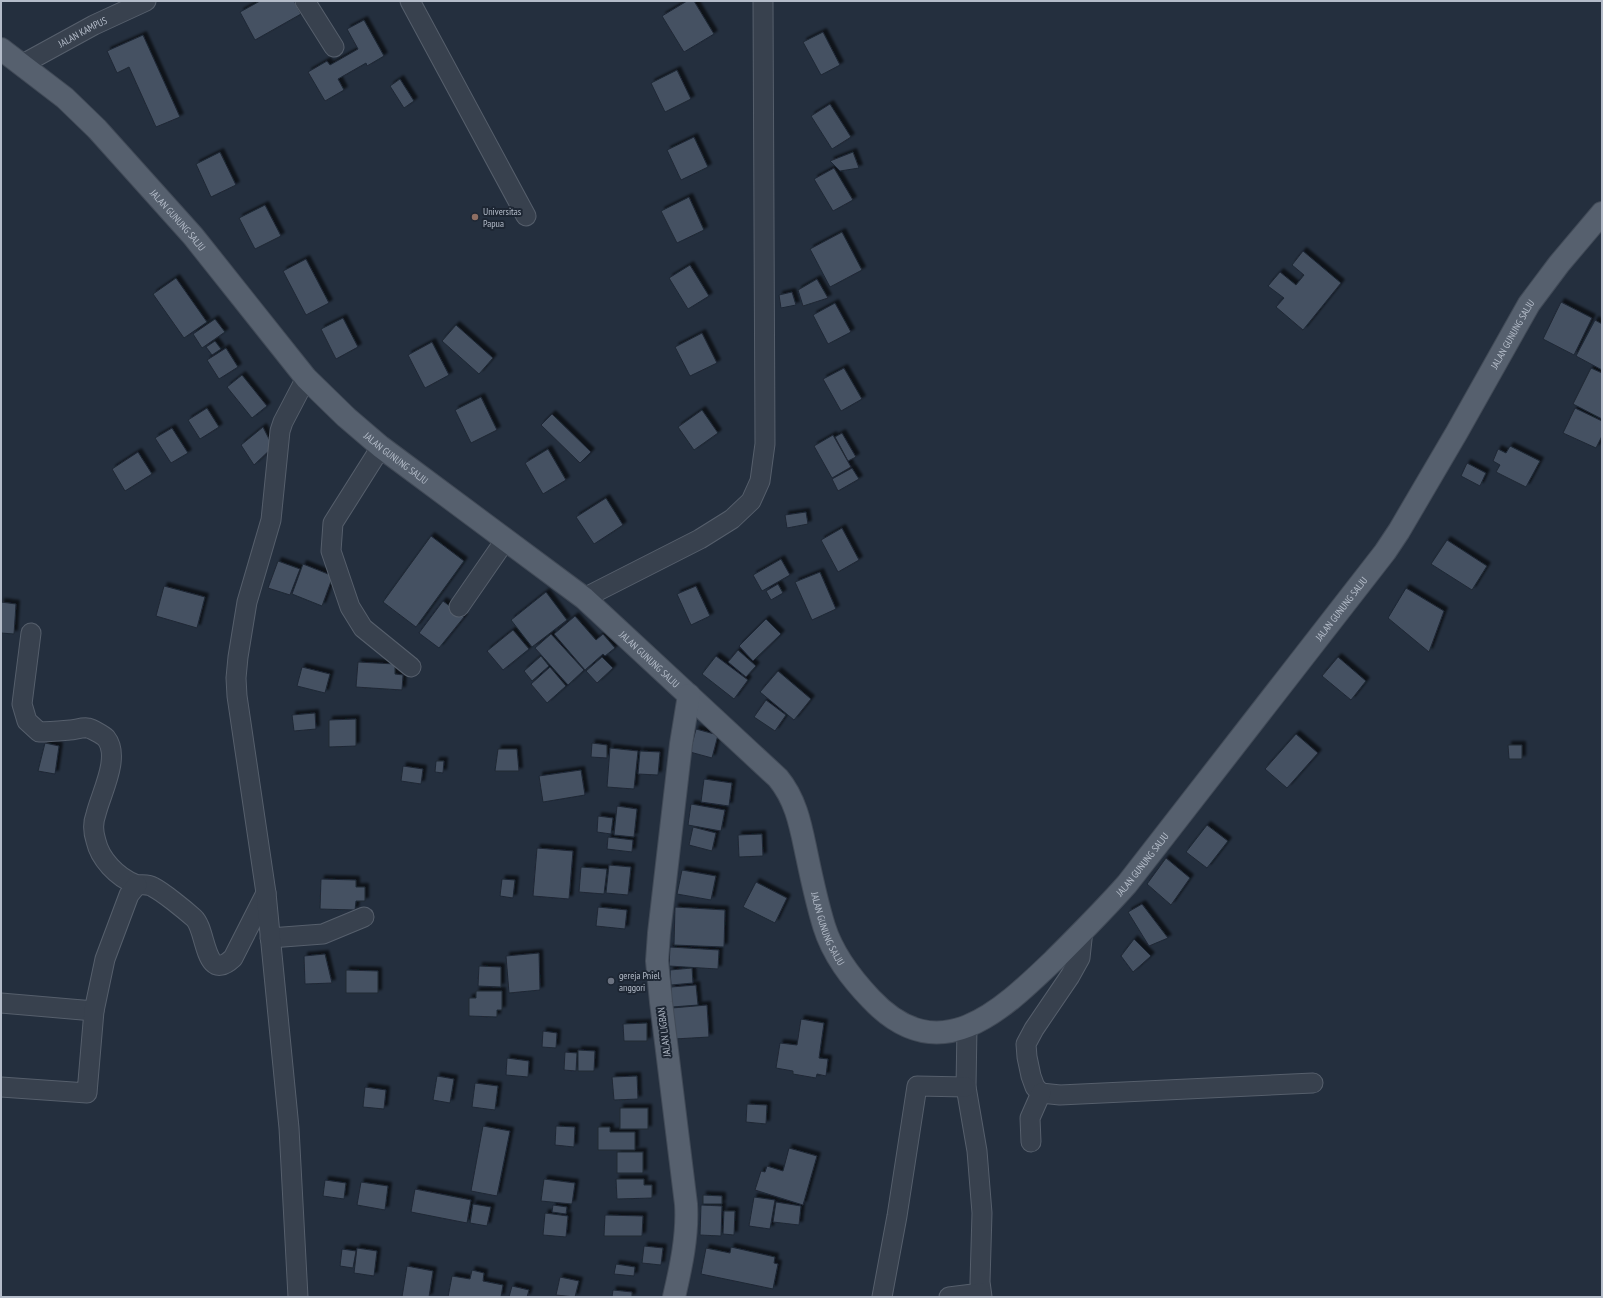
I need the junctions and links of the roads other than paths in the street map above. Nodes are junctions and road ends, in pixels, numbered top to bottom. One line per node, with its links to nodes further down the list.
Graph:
1 (145, 1): 7 (street, JALAN KAMPUS)
2 (305, 1): 5 (street)
3 (410, 1): 9 (street)
4 (763, 1): 13 (street)
5 (334, 47)
6 (1, 50): 7 (main road, JALAN GUNUNG SALJU)
7 (21, 65): 10 (main road, JALAN GUNUNG SALJU)
8 (1602, 213): 21 (main road, JALAN GUNUNG SALJU)
9 (526, 216)
10 (306, 378): 11 (main road, JALAN GUNUNG SALJU); 19 (street)
11 (381, 447): 12 (main road, JALAN GUNUNG SALJU); 16 (street)
12 (506, 539): 13 (main road, JALAN GUNUNG SALJU); 14 (street)
13 (584, 598): 17 (main road, JALAN GUNUNG SALJU)
14 (459, 608)
15 (31, 633): 18 (street)
16 (411, 667)
17 (689, 695): 25 (main road, JALAN GUNUNG SALJU); 33 (main road, JALAN LIGBAN)
18 (137, 885): 19 (street); 24 (street)
19 (266, 893): 22 (street)
20 (364, 917): 22 (street)
21 (1084, 930): 25 (main road, JALAN GUNUNG SALJU); 29 (street)
22 (270, 938): 32 (street)
23 (1, 1003): 24 (street)
24 (94, 1011): 27 (street)
25 (966, 1027): 28 (street)
26 (1313, 1084): 29 (street)
27 (1, 1087)
28 (966, 1087): 31 (street); 34 (street)
29 (1041, 1093): 30 (street)
30 (1031, 1142)
31 (981, 1295): 35 (street)
32 (298, 1297)
33 (674, 1297)
34 (882, 1297)
35 (949, 1297)

